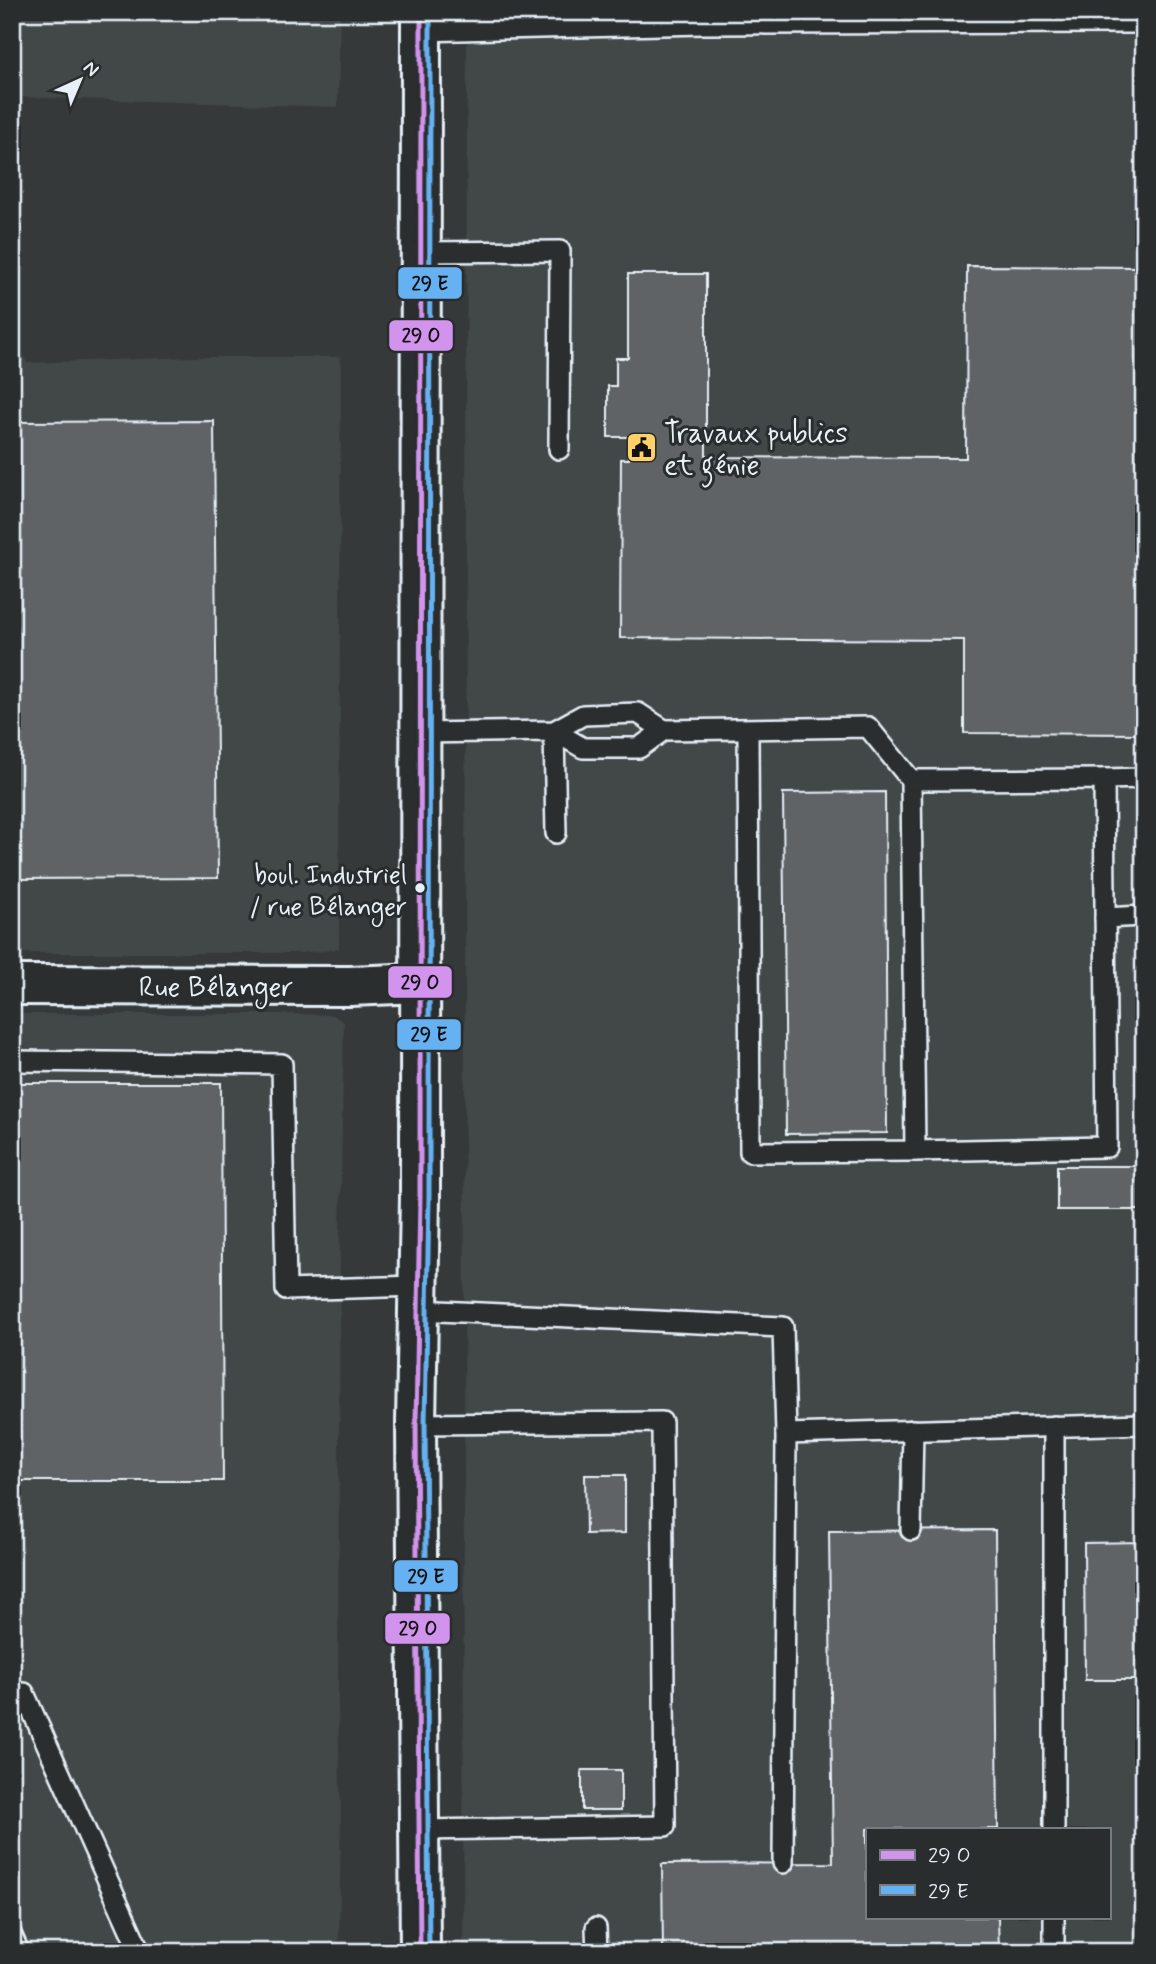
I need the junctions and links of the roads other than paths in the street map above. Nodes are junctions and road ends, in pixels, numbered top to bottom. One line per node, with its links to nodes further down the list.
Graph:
1 (421, 21): 2 (lane); 3 (street)
2 (1144, 23)
3 (421, 252): 4 (lane); 8 (street)
4 (559, 449)
5 (748, 729): 6 (lane); 11 (lane); 18 (lane)
6 (664, 730): 7 (lane); 7 (lane)
7 (554, 731): 8 (lane); 12 (lane)
8 (421, 733): 15 (street)
9 (1144, 778): 10 (lane)
10 (1104, 779): 11 (lane); 14 (lane)
11 (911, 780): 18 (lane)
12 (556, 833)
13 (1142, 916): 14 (lane)
14 (1105, 918): 18 (lane)
15 (420, 983): 16 (street, Rue Bélanger); 19 (street)
16 (12, 985)
17 (12, 1060): 19 (lane)
18 (915, 1151)
19 (418, 1298): 20 (street); 24 (lane)
20 (416, 1424): 28 (street); 28 (lane)
21 (1144, 1424): 22 (lane)
22 (1054, 1426): 23 (lane); 27 (lane)
23 (913, 1430): 24 (lane); 25 (lane)
24 (786, 1434): 29 (lane)
25 (911, 1530)
26 (24, 1693): 34 (lane)
27 (1054, 1828)
28 (420, 1830): 35 (street)
29 (783, 1863)
30 (1054, 1918): 37 (lane)
31 (596, 1928): 36 (lane)
32 (12, 1936): 33 (lane)
33 (19, 1952)
34 (140, 1952)
35 (420, 1952)
36 (597, 1952)
37 (1054, 1952)

